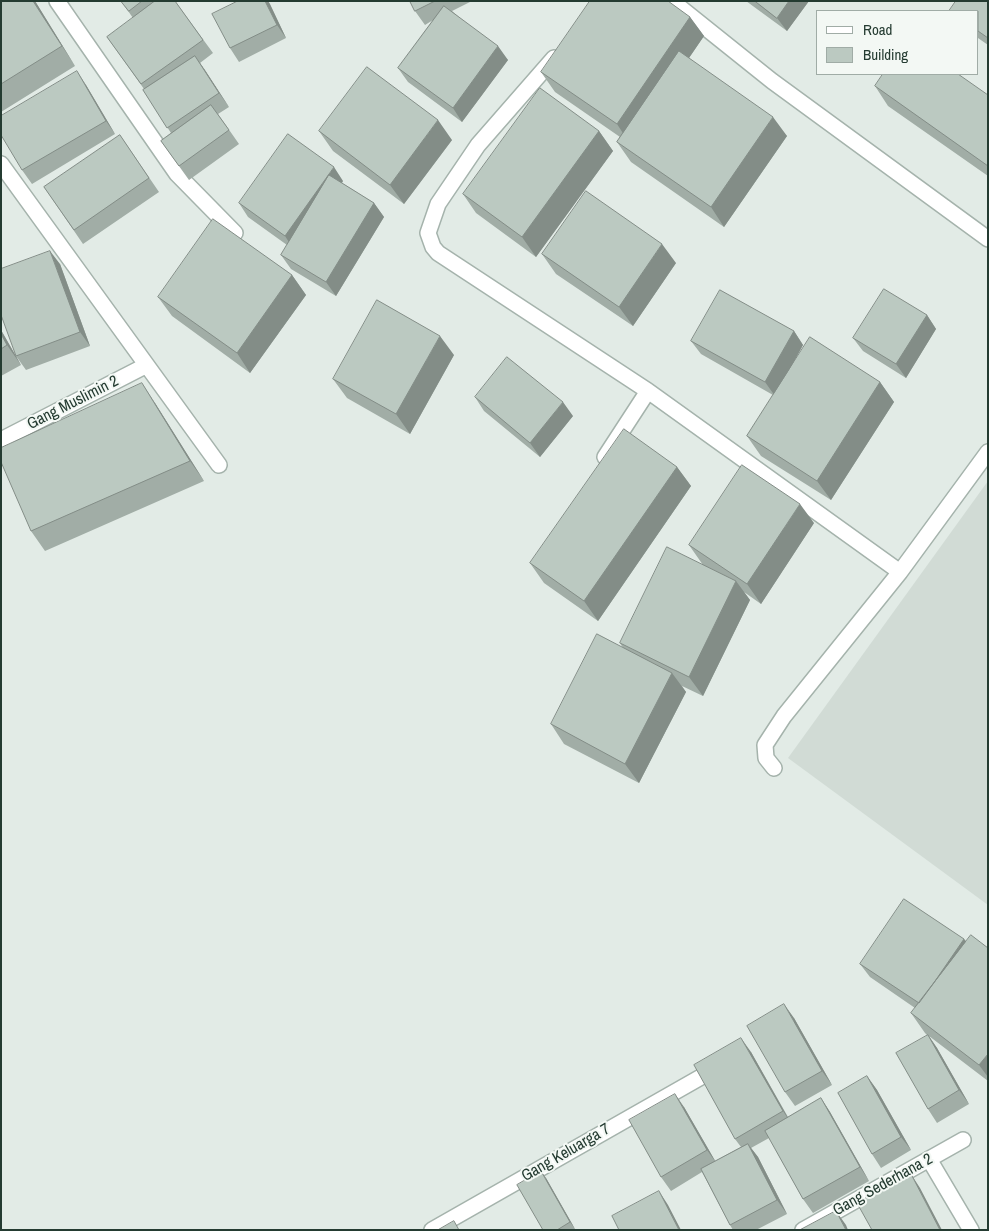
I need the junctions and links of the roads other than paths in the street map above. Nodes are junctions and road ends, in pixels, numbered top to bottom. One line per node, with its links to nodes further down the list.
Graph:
1 (58, 1): 5 (street)
2 (672, 1): 6 (street)
3 (566, 45): 8 (street)
4 (1, 164): 7 (street)
5 (236, 233)
6 (988, 239)
7 (145, 366): 9 (street, Gang Muslimin 2); 11 (street)
8 (648, 391): 12 (street); 13 (street)
9 (1, 440)
10 (988, 452): 13 (street)
11 (219, 465)
12 (594, 474)
13 (900, 572): 14 (street)
14 (774, 768)
15 (701, 1077): 18 (street, Gang Keluarga 7)
16 (964, 1140): 17 (street, Gang Sederhana 2)
17 (929, 1159): 19 (street, Gang Sederhana 2); 20 (street)
18 (432, 1230)
19 (803, 1230)
20 (971, 1230)

